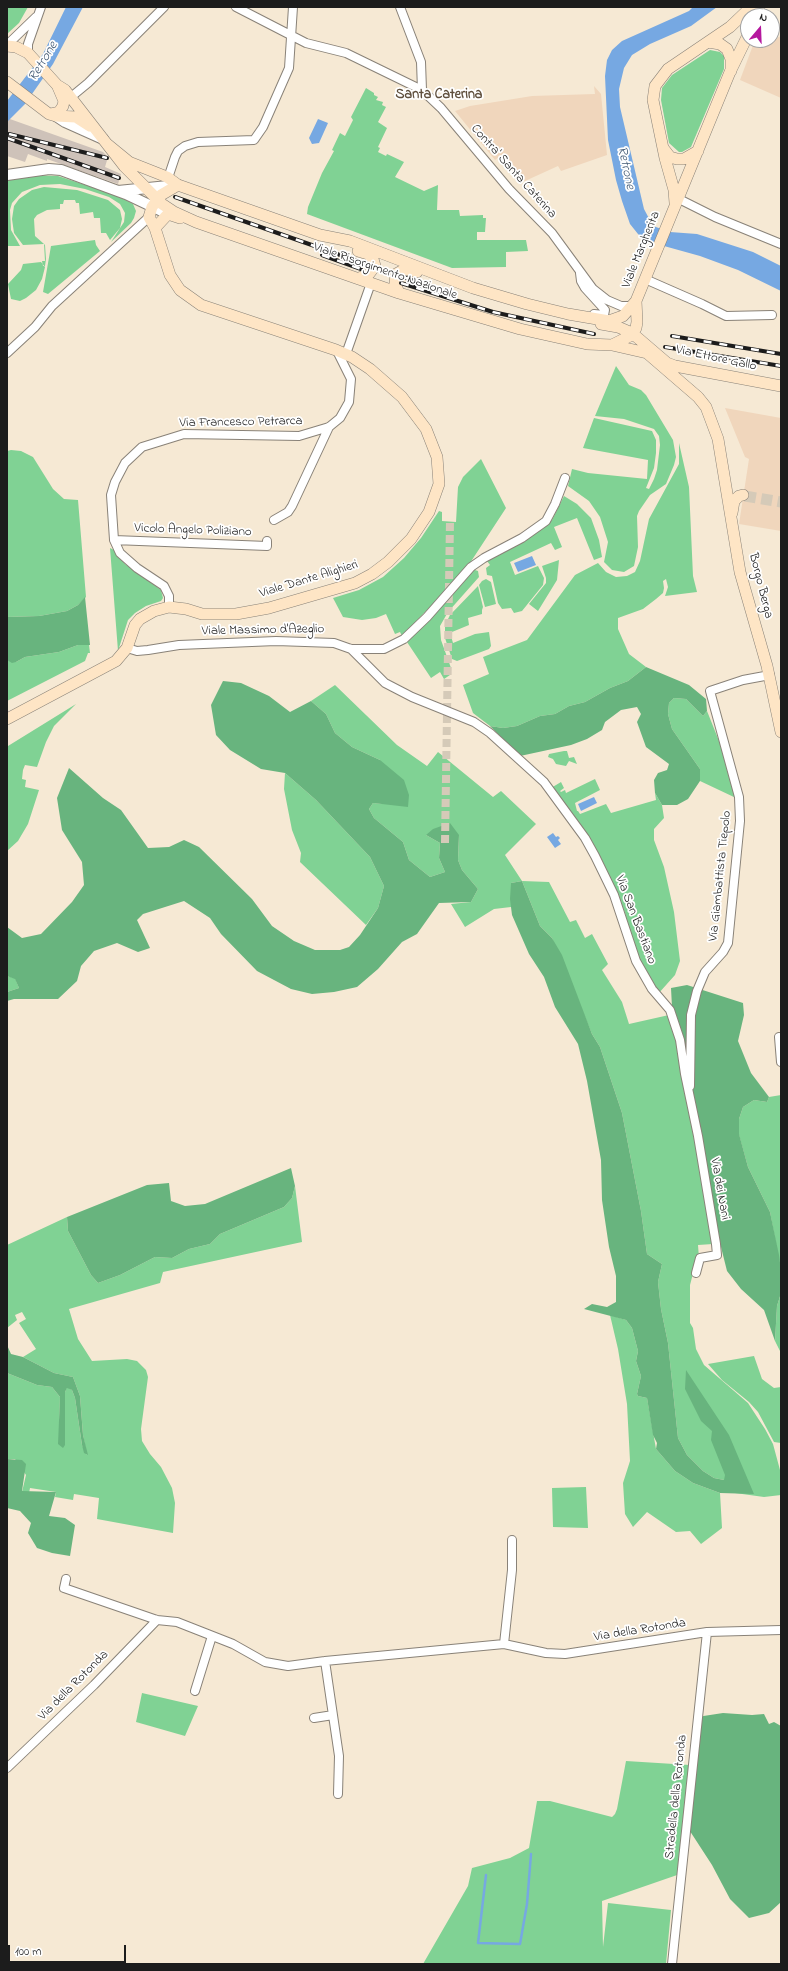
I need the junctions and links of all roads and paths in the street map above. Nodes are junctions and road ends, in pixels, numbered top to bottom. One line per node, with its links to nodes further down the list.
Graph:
1 (41, 7): 6 (street)
2 (164, 7): 17 (street)
3 (236, 7): 8 (street, Contra' Santa Caterina)
4 (293, 7): 8 (street)
5 (400, 7): 16 (street)
6 (36, 16): 10 (street); 12 (street)
7 (740, 16): 9 (main road, Viale Margherita)
8 (292, 35): 16 (street, Contra' Santa Caterina); 25 (street)
9 (708, 42): 13 (main road, Viale Margherita); 21 (main road, Viale Margherita)
10 (7, 45): 12 (main road)
11 (742, 48): 13 (main road, Viale Margherita)
12 (30, 56): 14 (main road)
13 (730, 72): 22 (main road, Viale Margherita)
14 (54, 81): 17 (main road); 18 (main road)
15 (10, 84): 18 (main road)
16 (422, 90): 36 (street, Contra' Santa Caterina)
17 (71, 97): 19 (main road)
18 (53, 115): 19 (main road); 20 (street)
19 (96, 130): 20 (main road)
20 (105, 141): 23 (main road); 25 (main road)
21 (663, 148): 22 (main road); 29 (main road, Viale Margherita)
22 (698, 151): 29 (main road, Viale Margherita)
23 (124, 166): 27 (main road); 28 (street)
24 (7, 175): 28 (street)
25 (168, 178): 26 (main road)
26 (178, 185): 27 (street, Viale Risorgimento Nazionale); 30 (main road); 34 (main road, Viale Risorgimento Nazionale)
27 (144, 187): 28 (street); 30 (main road, Viale Risorgimento Nazionale)
28 (122, 190): 30 (street)
29 (675, 207): 35 (street); 38 (main road, Viale Margherita)
30 (153, 208): 31 (street); 32 (main road, Viale Risorgimento Nazionale); 33 (main road, Viale Dante Alighieri); 49 (street)
31 (168, 214): 32 (main road); 33 (main road)
32 (196, 222): 37 (main road, Viale Risorgimento Nazionale)
33 (155, 228): 48 (main road, Viale Dante Alighieri)
34 (320, 235): 37 (main road); 40 (main road, Viale Risorgimento Nazionale)
35 (781, 244)
36 (580, 273): 42 (street, Contra' Santa Caterina); 43 (street, Contra' Santa Caterina)
37 (359, 278): 39 (main road, Viale Risorgimento Nazionale)
38 (644, 279): 42 (main road, Viale Margherita); 44 (street)
39 (371, 283): 41 (main road, Viale Risorgimento Nazionale); 48 (street)
40 (473, 288): 41 (main road); 43 (main road, Viale Risorgimento Nazionale)
41 (399, 293): 46 (main road, Viale Risorgimento Nazionale)
42 (634, 304): 43 (main road, Viale Margherita); 45 (main road, Viale Margherita)
43 (568, 314): 45 (main road)
44 (772, 315)
45 (632, 333): 46 (main road); 50 (main road, Via Ettore Gallo)
46 (612, 345): 47 (main road, Viale Risorgimento Nazionale)
47 (635, 349): 52 (main road, Borgo Berga)
48 (341, 352): 53 (street, Via Francesco Petrarca); 60 (main road, Viale Dante Alighieri)
49 (7, 353)
50 (721, 376): 51 (main road, Via Ettore Gallo); 52 (main road)
51 (781, 386)
52 (698, 397): 55 (main road, Borgo Berga)
53 (329, 427): 57 (street); 58 (street, Via Francesco Petrarca)
54 (565, 478): 62 (street, Viale Massimo d'Azeglio)
55 (727, 482): 56 (main road, Borgo Berga); 56 (main road, Borgo Berga)
56 (732, 516): 63 (main road, Borgo Berga)
57 (274, 520)
58 (114, 540): 59 (street, Vicolo Angelo Poliziano); 60 (street, Via Francesco Petrarca)
59 (267, 542)
60 (169, 607): 61 (main road)
61 (127, 648): 62 (street, Viale Massimo d'Azeglio); 64 (main road)
62 (351, 649): 68 (street, Via San Bastiano)
63 (770, 675): 65 (main road, Borgo Berga); 68 (street, Via Giambattista Tiepolo)
64 (7, 719)
65 (781, 732)
66 (779, 1037): 67 (street)
67 (781, 1062)
68 (689, 1095): 69 (street, Via dei Nani)
69 (696, 1273)
70 (512, 1540): 76 (street)
71 (66, 1579): 72 (street, Via della Rotonda)
72 (157, 1620): 75 (street, Via della Rotonda); 81 (street, Via della Rotonda)
73 (781, 1630): 74 (street, Via della Rotonda)
74 (707, 1632): 76 (street, Via della Rotonda); 83 (street, Stradella della Rotonda)
75 (212, 1636): 77 (street, Via della Rotonda); 78 (street)
76 (504, 1644): 77 (street, Via della Rotonda)
77 (325, 1661): 79 (street)
78 (195, 1692)
79 (333, 1715): 80 (street); 82 (street)
80 (314, 1718)
81 (7, 1768)
82 (338, 1794)
83 (672, 1964)

